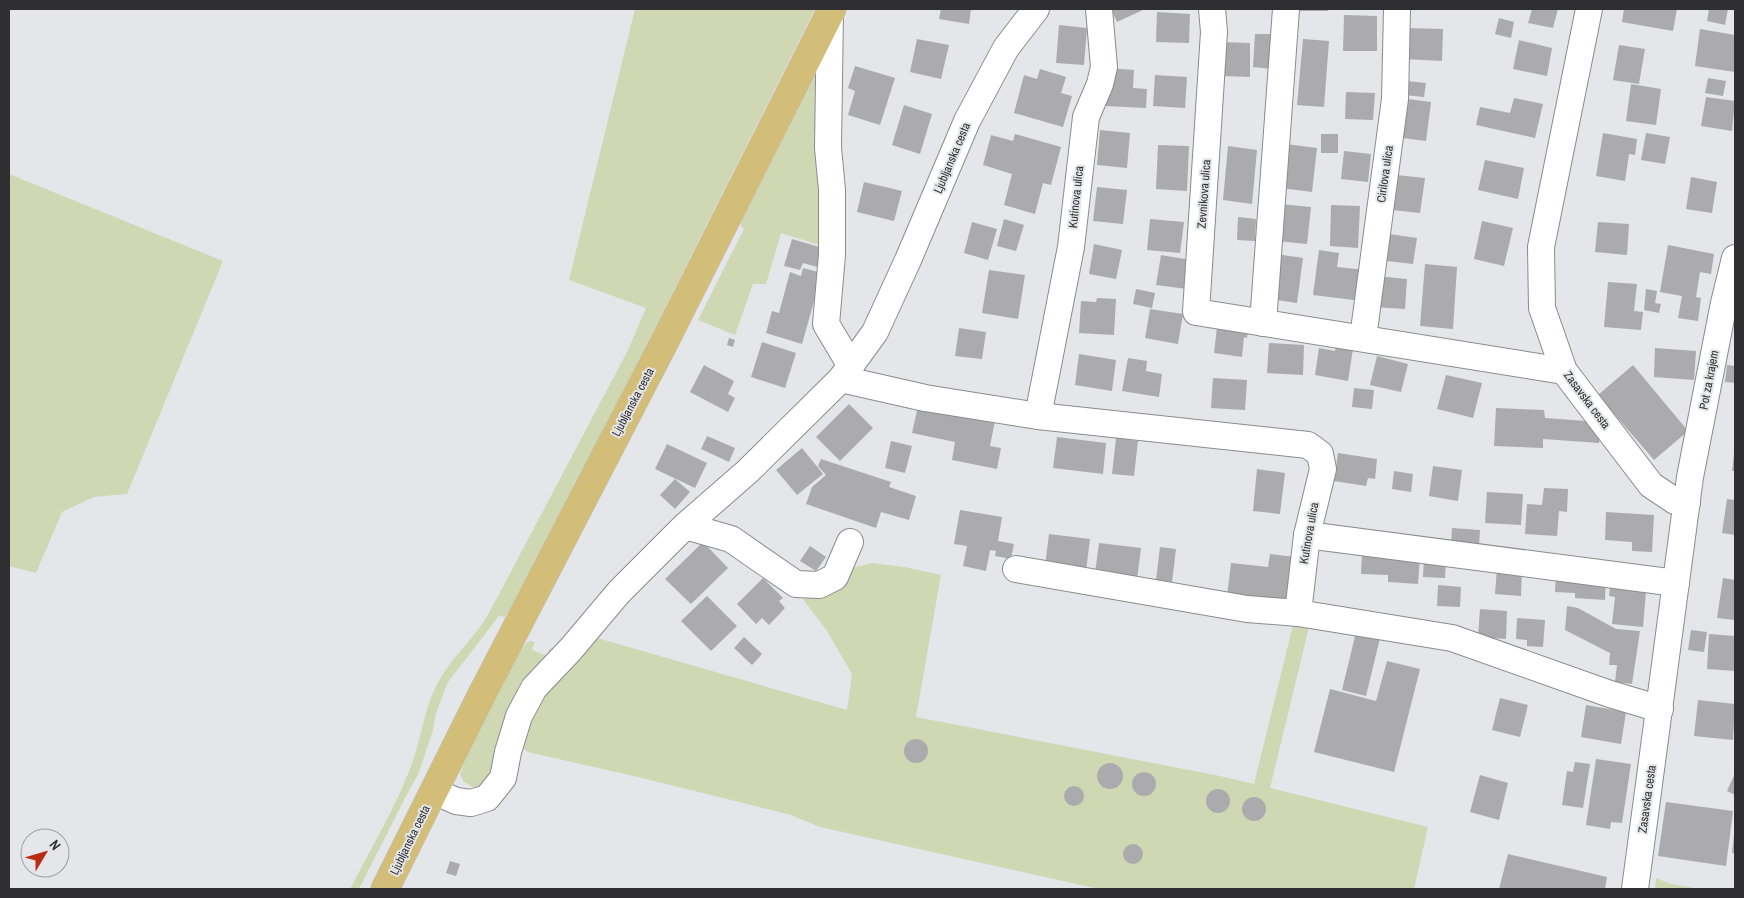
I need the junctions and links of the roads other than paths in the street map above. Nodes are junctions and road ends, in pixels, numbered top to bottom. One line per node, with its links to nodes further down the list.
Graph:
1 (1036, 9): 12 (street, Ljubljanska cesta)
2 (1100, 9): 13 (street, Kutinova ulica)
3 (1212, 9): 9 (street, Zevnikova ulica)
4 (1286, 9): 9 (street)
5 (1397, 9): 10 (street, Cirilova ulica)
6 (1589, 9): 11 (street, Zasavska cesta)
7 (831, 10): 12 (street, Ljubljanska cesta); 22 (main road, Ljubljanska cesta)
8 (1735, 258): 14 (street, Pot za krajem)
9 (1263, 323): 10 (street, Zevnikova ulica)
10 (1363, 338): 11 (street, Zevnikova ulica)
11 (1564, 371): 14 (street, Zasavska cesta)
12 (846, 372): 13 (street, Kutinova ulica); 15 (street, Ljubljanska cesta)
13 (1038, 416): 16 (street, Kutinova ulica)
14 (1687, 503): 19 (street, Zasavska cesta)
15 (685, 526): 17 (street); 22 (street, Ljubljanska cesta)
16 (1307, 535): 19 (street); 20 (street, Kutinova ulica)
17 (850, 542)
18 (1016, 569): 20 (street)
19 (1676, 583): 21 (street, Zasavska cesta)
20 (1298, 613): 21 (street)
21 (1660, 709): 24 (street, Zasavska cesta)
22 (434, 791): 23 (main road, Ljubljanska cesta)
23 (385, 889)
24 (1635, 889)

